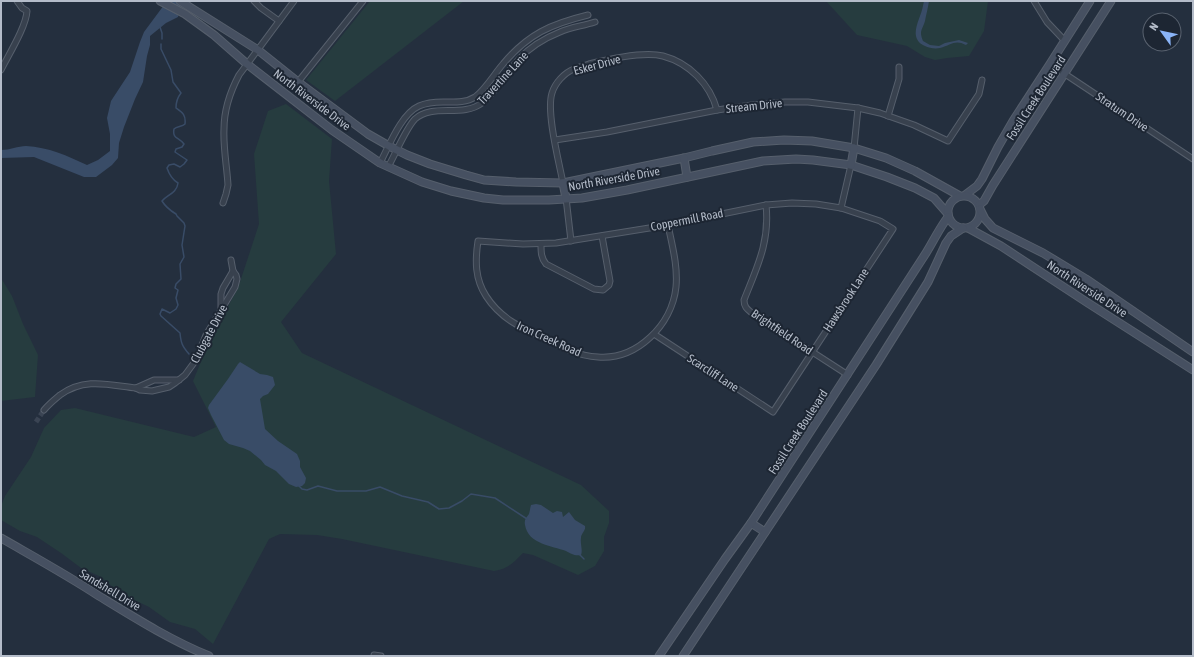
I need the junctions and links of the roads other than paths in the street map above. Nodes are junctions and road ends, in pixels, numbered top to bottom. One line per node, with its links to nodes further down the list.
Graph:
1 (17, 1): 18 (street)
2 (160, 1): 15 (main road, North Riverside Drive)
3 (180, 1): 14 (main road, North Riverside Drive)
4 (254, 1): 11 (street)
5 (294, 1): 11 (street)
6 (362, 1): 21 (street)
7 (1090, 1): 13 (main road, Fossil Creek Boulevard)
8 (1111, 1): 19 (main road, Fossil Creek Boulevard)
9 (1035, 2): 13 (street)
10 (588, 15): 26 (street, Travertine Lane)
11 (278, 21): 14 (street)
12 (595, 22): 28 (street, Travertine Lane)
13 (1065, 41): 16 (main road, Fossil Creek Boulevard)
14 (258, 50): 15 (street); 21 (main road, North Riverside Drive)
15 (247, 64): 31 (main road, North Riverside Drive); 38 (street)
16 (1050, 64): 19 (street, Stratum Drive); 36 (main road, Fossil Creek Boulevard)
17 (899, 67): 24 (street)
18 (1, 70)
19 (1065, 74): 30 (street, Stratum Drive); 40 (main road, Fossil Creek Boulevard)
20 (982, 80): 24 (street, Stream Drive)
21 (298, 82): 26 (main road, North Riverside Drive)
22 (858, 108): 23 (street, Stream Drive); 24 (street, Stream Drive); 27 (street)
23 (716, 110): 25 (street, Stream Drive); 25 (street, Esker Drive)
24 (888, 116)
25 (555, 140): 35 (street, Esker Drive)
26 (389, 146): 28 (main road, North Riverside Drive); 31 (street, Travertine Lane)
27 (854, 148): 29 (main road, North Riverside Drive); 32 (main road); 36 (main road, North Riverside Drive)
28 (398, 150): 33 (street, Travertine Lane); 35 (main road, North Riverside Drive)
29 (684, 158): 34 (main road); 35 (main road, North Riverside Drive)
30 (1193, 159)
31 (380, 163): 33 (main road, North Riverside Drive)
32 (851, 165): 34 (main road, North Riverside Drive); 41 (street); 42 (main road, North Riverside Drive)
33 (388, 167): 37 (main road, North Riverside Drive)
34 (687, 177): 37 (main road, North Riverside Drive)
35 (563, 183): 37 (main road)
36 (963, 196): 40 (main road); 42 (main road)
37 (566, 198): 48 (street)
38 (223, 203)
39 (766, 205): 41 (street, Coppermill Road); 43 (street, Coppermill Road); 54 (street, Brightfield Road)
40 (979, 207): 44 (main road); 55 (main road, North Riverside Drive)
41 (840, 208): 45 (street, Coppermill Road)
42 (948, 216): 44 (main road); 57 (main road, Fossil Creek Boulevard)
43 (668, 225): 46 (street, Coppermill Road); 53 (street, Iron Creek Road)
44 (965, 228): 56 (main road, North Riverside Drive); 63 (main road)
45 (893, 229): 54 (street, Hawsbrook Lane)
46 (602, 236): 48 (street, Coppermill Road); 49 (street)
47 (478, 241): 49 (street, Coppermill Road); 53 (street, Iron Creek Road)
48 (571, 241): 49 (street, Coppermill Road)
49 (541, 244)
50 (232, 260): 51 (street, Clubgate Drive)
51 (233, 271): 52 (street); 52 (street, Clubgate Drive)
52 (221, 309): 58 (street, Clubgate Drive)
53 (654, 334): 61 (street, Scarcliff Lane)
54 (812, 352): 57 (street, Brightfield Road); 61 (street, Hawsbrook Lane)
55 (1193, 352)
56 (1193, 370)
57 (848, 375): 62 (main road, Fossil Creek Boulevard)
58 (180, 380): 59 (street); 59 (street, Clubgate Drive)
59 (136, 388): 60 (street, Clubgate Drive)
60 (44, 410)
61 (772, 412)
62 (751, 523): 63 (main road); 68 (main road, Fossil Creek Boulevard)
63 (765, 532): 69 (main road)
64 (1, 538): 66 (main road, Sandshell Drive)
65 (374, 654): 67 (street)
66 (210, 656)
67 (381, 656)
68 (659, 656)
69 (683, 656)

